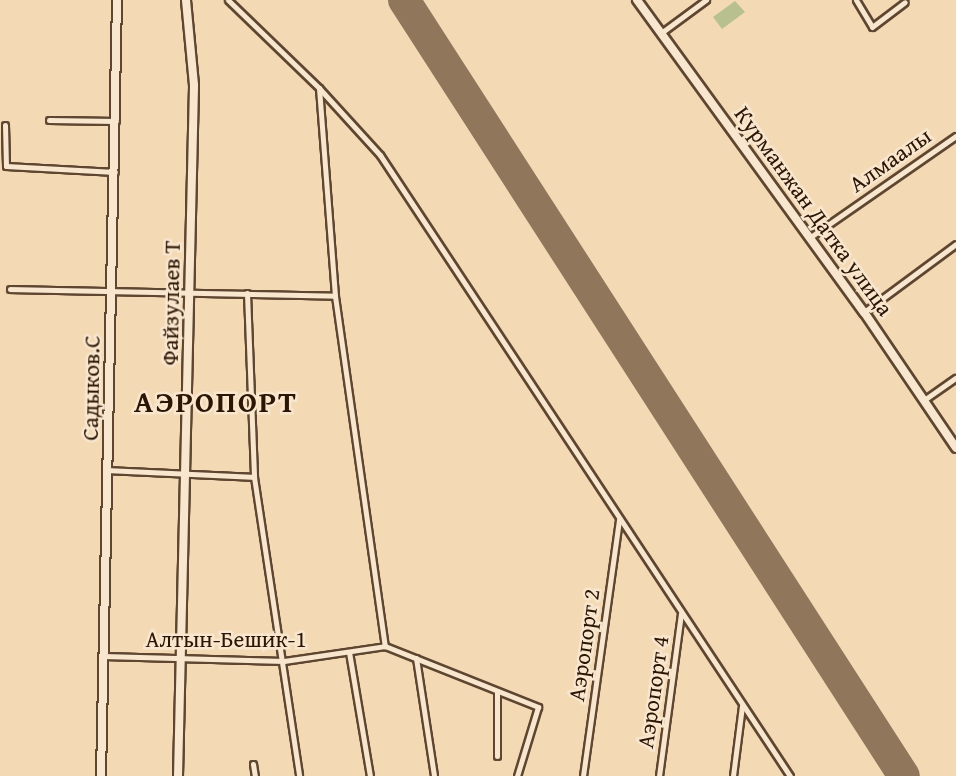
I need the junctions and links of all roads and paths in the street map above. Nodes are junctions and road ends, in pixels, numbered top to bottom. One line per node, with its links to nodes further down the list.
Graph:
1 (117, 0): 11 (street, Садыков.С)
2 (186, 0): 18 (street, Файзулаев Т)
3 (228, 0): 9 (street)
4 (637, 0): 8 (street, Курманжан Датка улица)
5 (706, 0): 8 (street)
6 (856, 0): 7 (street)
7 (906, 1)
8 (661, 33): 15 (street, Курманжан Датка улица)
9 (319, 88): 21 (street); 30 (street)
10 (49, 120): 11 (street)
11 (116, 121): 14 (street, Садыков.С)
12 (5, 125): 14 (street)
13 (956, 135): 15 (street, Алмаалы)
14 (115, 172): 19 (street, Садыков.С)
15 (809, 237): 22 (street, Курманжан Датка улица)
16 (956, 244): 22 (street)
17 (10, 289): 19 (street)
18 (190, 292): 19 (street); 20 (street); 28 (street, Файзулаев Т)
19 (112, 293): 27 (street, Садыков.С)
20 (247, 293): 21 (street); 29 (street)
21 (335, 296): 32 (street)
22 (864, 312): 24 (street, Курманжан Датка улица)
23 (956, 378): 24 (street)
24 (924, 400): 25 (street, Курманжан Датка улица)
25 (953, 437): 26 (street, Курманжан Датка улица)
26 (956, 448)
27 (108, 470): 28 (street); 34 (street, Садыков.С)
28 (186, 474): 29 (street); 36 (street, Файзулаев Т)
29 (254, 477): 37 (street)
30 (619, 519): 31 (street); 49 (street, Аэропорт 2)
31 (681, 613): 39 (street); 50 (street, Аэропорт 4)
32 (384, 646): 33 (street, Алтын-Бешик-1); 35 (street)
33 (349, 652): 37 (street, Алтын-Бешик-1); 46 (street)
34 (103, 656): 36 (street, Алтын-Бешик-1); 42 (street, Садыков.С)
35 (416, 657): 38 (street); 47 (street)
36 (183, 658): 37 (street, Алтын-Бешик-1); 43 (street, Файзулаев Т)
37 (284, 661): 45 (street)
38 (497, 692): 40 (street); 48 (street)
39 (742, 706): 51 (street); 52 (street)
40 (497, 756)
41 (253, 764): 44 (street)
42 (101, 776)
43 (178, 776)
44 (255, 776)
45 (299, 776)
46 (370, 776)
47 (434, 776)
48 (517, 776)
49 (583, 776)
50 (659, 776)
51 (733, 776)
52 (790, 776)

